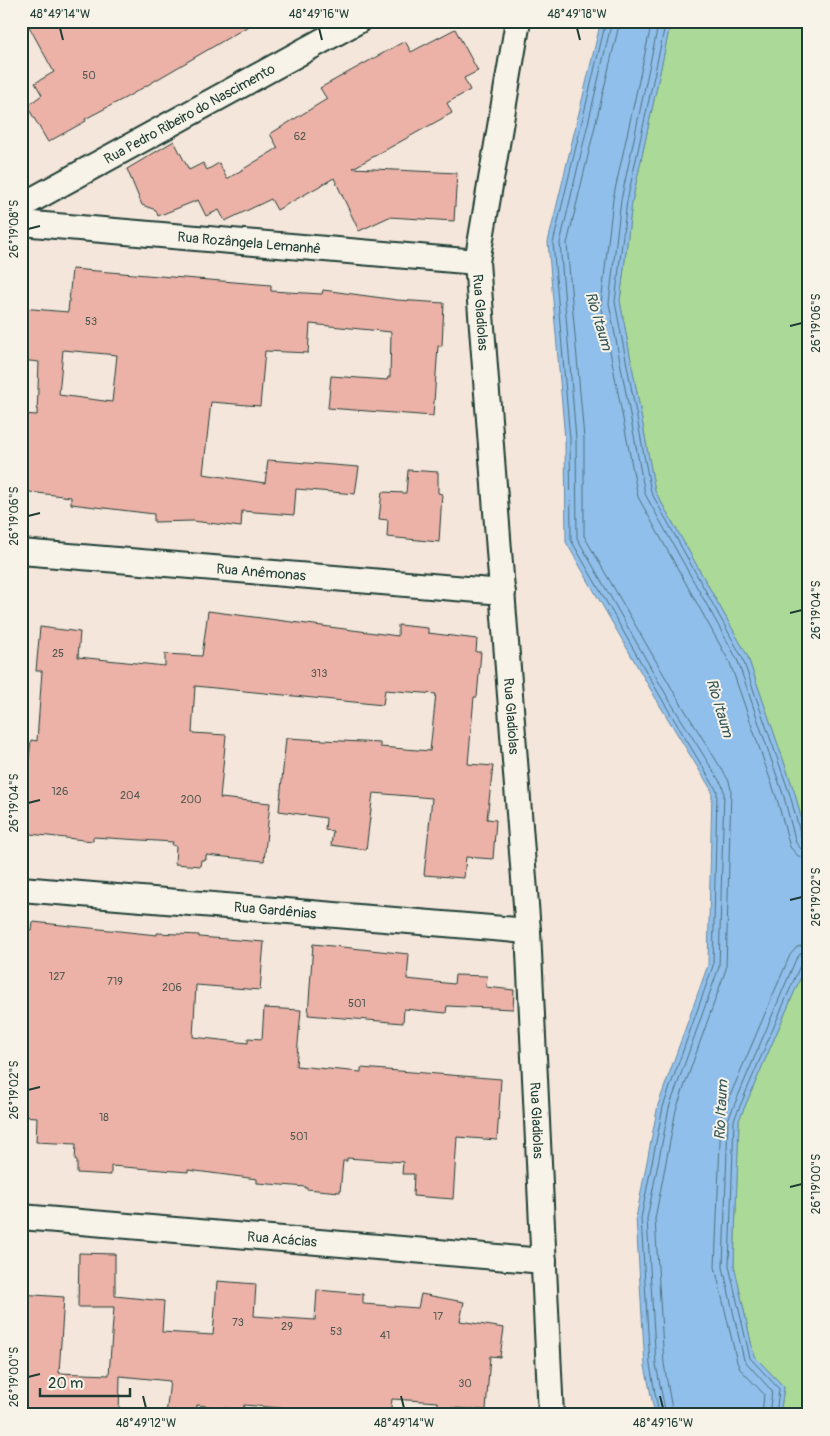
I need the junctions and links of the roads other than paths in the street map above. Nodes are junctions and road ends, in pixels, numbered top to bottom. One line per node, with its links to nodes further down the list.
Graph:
1 (358, 21): 3 (street, Rua Pedro Ribeiro do Nascimento)
2 (518, 21): 5 (street, Rua Gladiolas)
3 (21, 206)
4 (21, 223): 5 (street, Rua Rozângela Lemanhê)
5 (477, 262): 7 (street, Rua Gladiolas)
6 (21, 552): 7 (street, Rua Anêmonas)
7 (503, 592): 9 (street, Rua Gladiolas)
8 (21, 888): 9 (street, Rua Gardênias)
9 (528, 930): 11 (street, Rua Gladiolas)
10 (21, 1217): 11 (street, Rua Acácias)
11 (544, 1261): 12 (street, Rua Gladiolas)
12 (551, 1415)

